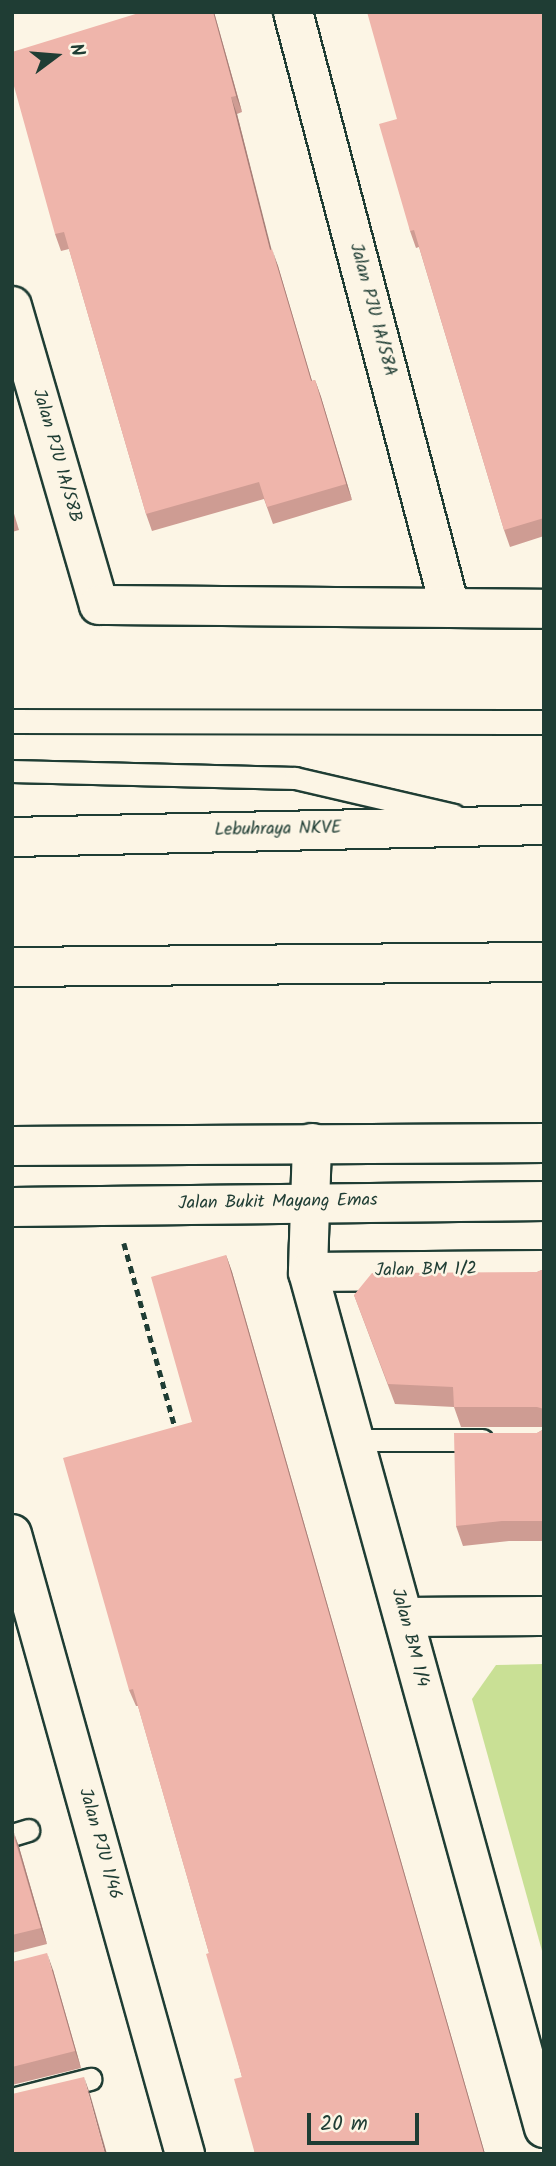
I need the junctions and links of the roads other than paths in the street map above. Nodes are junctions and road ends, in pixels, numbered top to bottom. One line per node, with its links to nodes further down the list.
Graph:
1 (293, 12): 3 (main road, Jalan PJU 1A/58A)
2 (12, 306): 3 (main road, Jalan PJU 1A/58B)
3 (450, 608): 4 (main road)
4 (544, 609)
5 (12, 771): 6 (lane)
6 (497, 825): 7 (main road, Lebuhraya NKVE); 8 (main road, Lebuhraya NKVE)
7 (544, 825)
8 (12, 837)
9 (544, 962): 10 (main road)
10 (12, 967)
11 (312, 1143): 12 (main road); 13 (main road); 15 (main road, Jalan BM 1/4)
12 (544, 1143)
13 (12, 1146)
14 (544, 1201): 15 (main road, Jalan Bukit Mayang Emas)
15 (310, 1202): 16 (main road, Jalan Bukit Mayang Emas); 18 (main road, Jalan BM 1/4)
16 (12, 1207)
17 (544, 1270): 18 (main road, Jalan BM 1/2)
18 (308, 1272): 19 (main road, Jalan BM 1/4)
19 (354, 1440): 20 (lane); 23 (main road, Jalan BM 1/4)
20 (503, 1440)
21 (12, 1534): 27 (main road, Jalan PJU 1/46)
22 (544, 1616): 23 (main road)
23 (404, 1617): 26 (main road, Jalan BM 1/4)
24 (90, 2079): 25 (lane)
25 (12, 2099)
26 (544, 2128)
27 (185, 2154)

